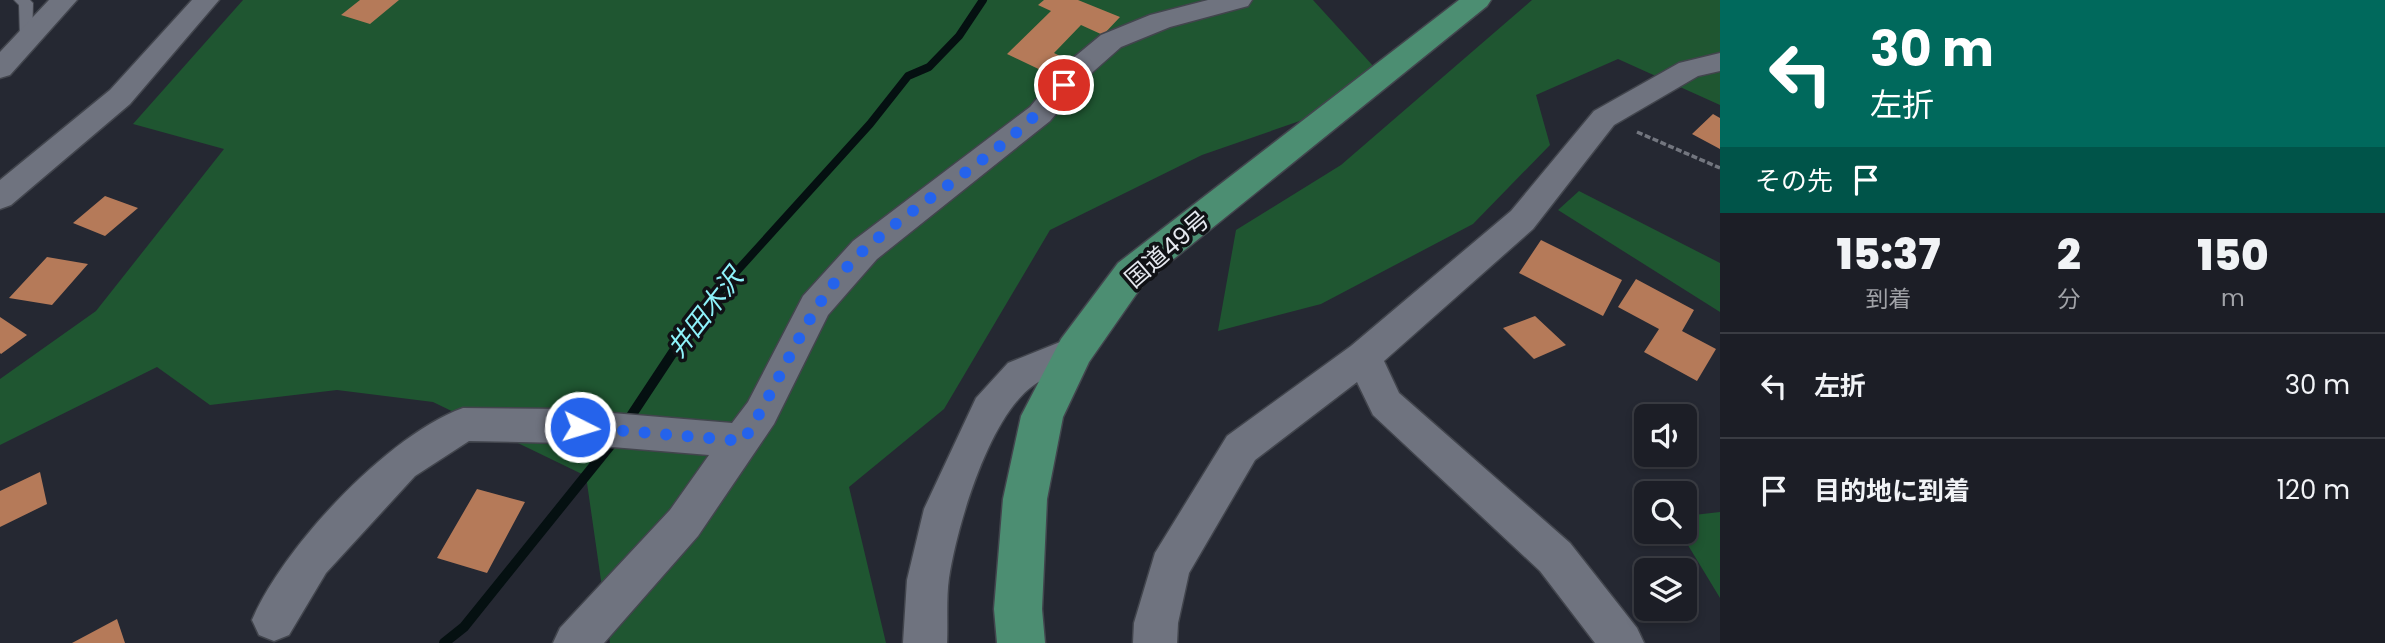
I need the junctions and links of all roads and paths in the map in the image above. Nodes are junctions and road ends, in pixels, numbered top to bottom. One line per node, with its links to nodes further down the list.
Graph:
1 (22, 0): 6 (lane)
2 (64, 0): 6 (street)
3 (206, 0): 11 (street)
4 (1239, 0): 14 (street)
5 (1477, 0): 12 (highway, 国道49号)
6 (27, 40): 8 (street)
7 (1720, 62): 9 (street)
8 (0, 69)
9 (1604, 118): 10 (path); 13 (street)
10 (1720, 168)
11 (0, 197)
12 (1074, 351): 17 (street); 18 (highway, 国道49号)
13 (1364, 357): 19 (street); 20 (street)
14 (743, 441): 15 (street); 16 (street)
15 (274, 620)
16 (575, 643)
17 (925, 643)
18 (1021, 643)
19 (1155, 643)
20 (1622, 643)

